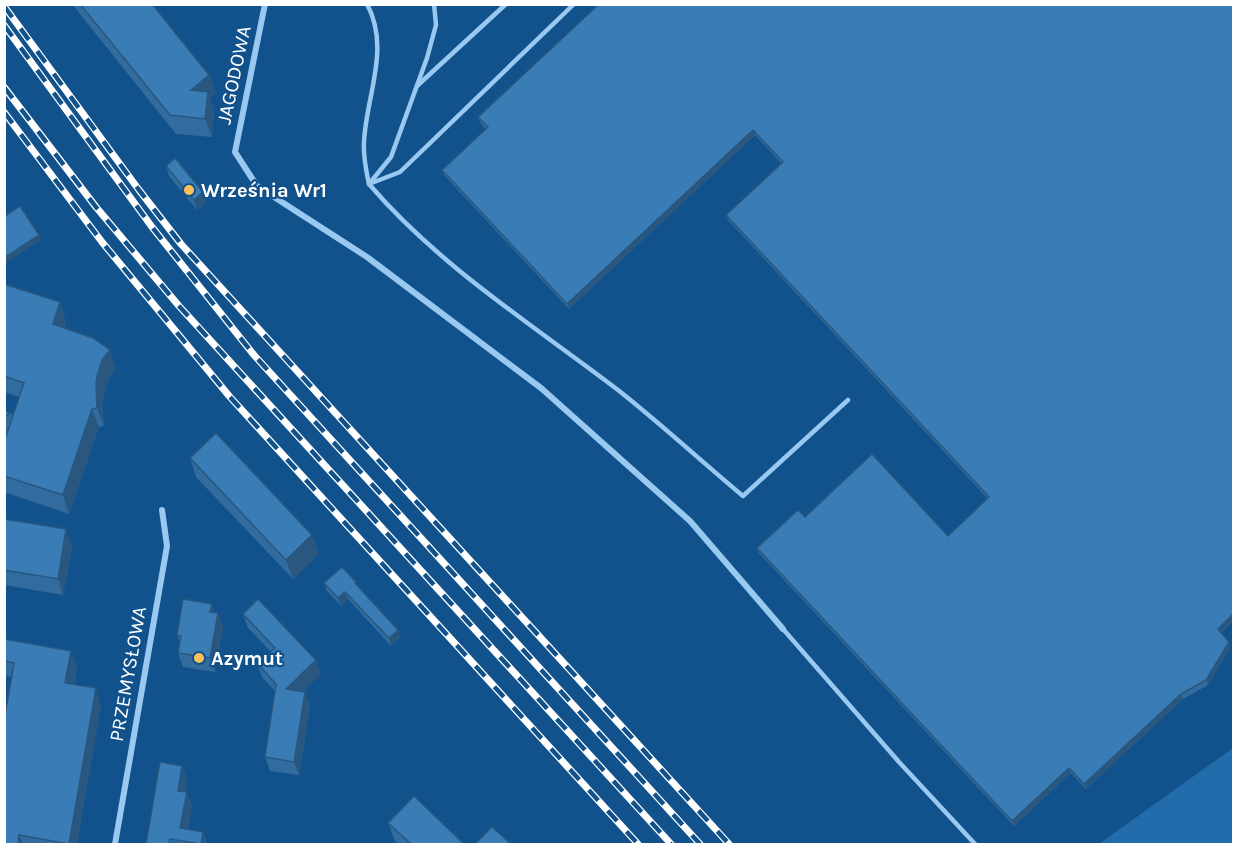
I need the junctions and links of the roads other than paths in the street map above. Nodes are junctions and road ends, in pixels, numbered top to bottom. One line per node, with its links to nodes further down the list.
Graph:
1 (265, 4): 10 (street, JAGODOWA)
2 (367, 4): 7 (lane)
3 (434, 4): 6 (lane)
4 (506, 4): 6 (lane)
5 (574, 4): 7 (lane)
6 (415, 88): 7 (lane)
7 (369, 184): 8 (lane)
8 (848, 400)
9 (162, 510): 11 (street, PRZEMYSŁOWA)
10 (783, 629): 12 (lane)
11 (115, 844)
12 (975, 844)

